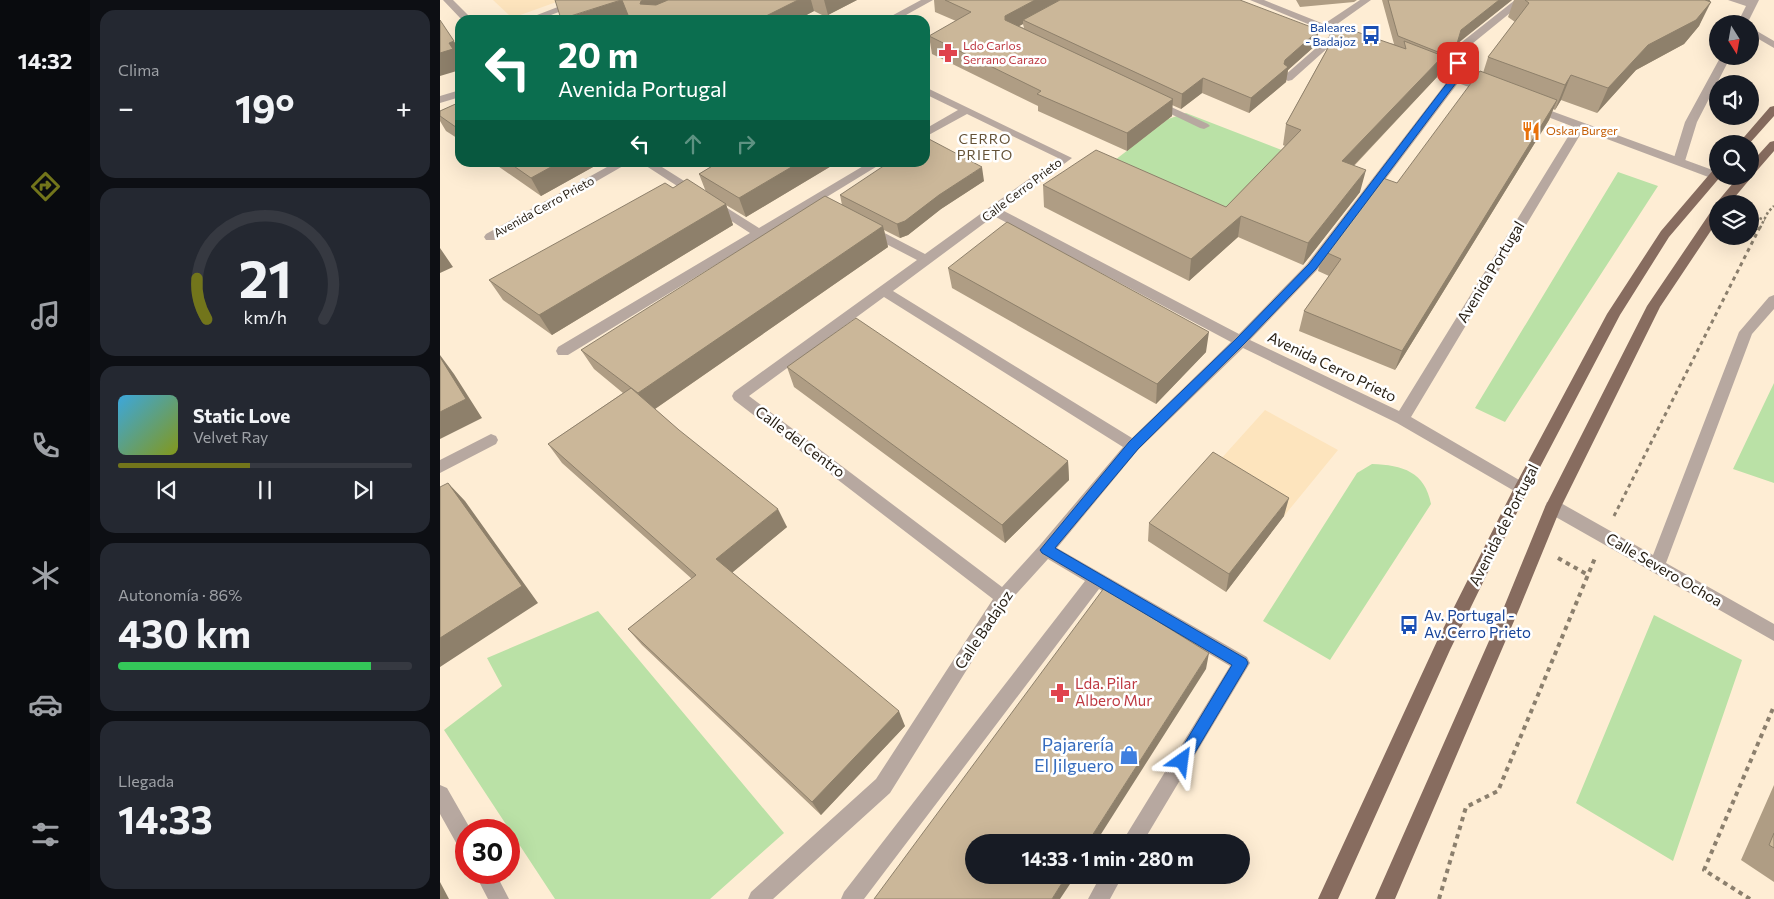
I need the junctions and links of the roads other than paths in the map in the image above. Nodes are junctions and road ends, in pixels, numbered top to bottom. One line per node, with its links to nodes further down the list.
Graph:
1 (448, 0): 9 (street)
2 (585, 0): 10 (street)
3 (928, 0): 11 (street)
4 (1255, 0): 13 (street)
5 (1366, 0): 13 (street)
6 (1521, 0): 21 (street, Calle Badajoz)
7 (1733, 0): 8 (street)
8 (1753, 3): 12 (street)
9 (463, 15)
10 (543, 15)
11 (899, 15)
12 (1747, 15)
13 (1325, 28): 14 (street)
14 (1339, 33): 16 (street); 20 (street)
15 (1759, 36): 17 (street)
16 (1362, 43)
17 (1774, 46)
18 (1408, 60): 21 (street)
19 (1721, 65): 35 (street)
20 (1288, 78)
21 (1455, 79): 23 (street); 52 (street, Calle Badajoz)
22 (930, 92): 29 (street, Calle Cerro Prieto)
23 (1498, 94)
24 (455, 95): 26 (street)
25 (1143, 97): 31 (street)
26 (440, 100)
27 (1516, 101): 30 (street)
28 (1774, 109): 33 (main road)
29 (966, 110): 32 (street); 44 (street, Calle Cerro Prieto)
30 (1580, 124): 35 (street); 54 (street, Avenida Portugal)
31 (1204, 126)
32 (930, 131)
33 (1751, 135)
34 (1774, 144): 36 (main road)
35 (1679, 161): 40 (street)
36 (1759, 161)
37 (617, 167): 48 (street, Avenida Cerro Prieto)
38 (653, 167): 47 (street)
39 (871, 167): 47 (street)
40 (1709, 172)
41 (1709, 182): 58 (main road, Avenida de Portugal)
42 (1738, 185): 43 (main road)
43 (1730, 195)
44 (994, 211): 49 (street, Calle Cerro Prieto); 52 (street, Avenida Cerro Prieto)
45 (858, 224): 49 (street)
46 (1709, 224): 59 (main road)
47 (760, 234): 53 (street)
48 (490, 237)
49 (926, 260): 50 (street, Calle Cerro Prieto)
50 (884, 291): 56 (street); 63 (street, Calle del Centro)
51 (1774, 300): 61 (street)
52 (1241, 341): 54 (street, Avenida Cerro Prieto); 56 (street, Calle Badajoz)
53 (563, 351)
54 (1402, 419): 58 (street, Avenida Cerro Prieto)
55 (491, 440): 57 (street)
56 (1134, 446): 60 (street, Calle Badajoz)
57 (440, 467)
58 (1521, 488): 74 (main road, Avenida de Portugal)
59 (1553, 507): 61 (street, Calle Severo Ochoa); 75 (main road)
60 (1046, 550): 62 (street); 63 (street, Calle Badajoz)
61 (1657, 566): 64 (street, Calle Severo Ochoa)
62 (1097, 580): 67 (street); 72 (street)
63 (1003, 597): 71 (street, Calle Badajoz)
64 (1774, 634)
65 (440, 795): 66 (street)
66 (455, 822)
67 (1137, 834)
68 (491, 884): 70 (street)
69 (1107, 884): 73 (street)
70 (499, 899)
71 (758, 899)
72 (851, 899)
73 (1098, 899)
74 (1328, 899)
75 (1385, 899)

